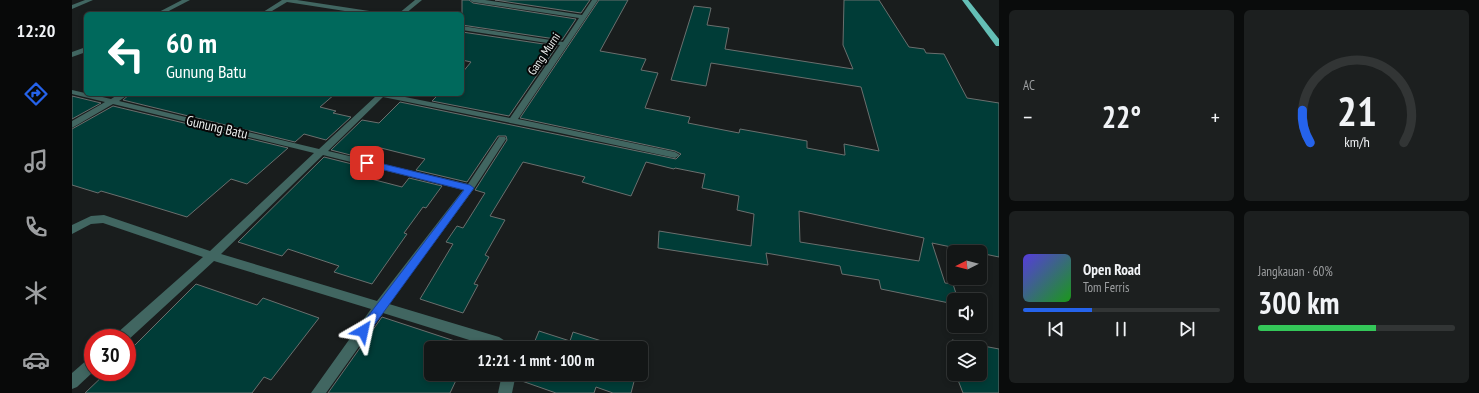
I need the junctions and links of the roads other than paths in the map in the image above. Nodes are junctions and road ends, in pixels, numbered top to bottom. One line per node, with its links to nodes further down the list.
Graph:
1 (90, 0): 8 (street)
2 (187, 0): 9 (street)
3 (286, 0): 10 (street); 11 (street)
4 (419, 0): 12 (street)
5 (473, 0): 13 (street)
6 (595, 0): 13 (street, Gang Murni)
7 (965, 0): 16 (highway)
8 (72, 7)
9 (162, 12)
10 (265, 12)
11 (363, 12)
12 (404, 12)
13 (583, 17): 15 (street, Gang Murni)
14 (464, 28): 15 (street)
15 (565, 44): 26 (street, Gang Murni)
16 (999, 44)
17 (84, 50): 18 (street)
18 (72, 55)
19 (72, 92): 20 (street, Gunung Batu)
20 (84, 95)
21 (88, 96): 25 (street, Gunung Batu)
22 (122, 96): 25 (street)
23 (378, 96): 29 (street)
24 (390, 96): 26 (street)
25 (112, 102): 27 (street); 29 (street, Gunung Batu)
26 (512, 121): 30 (street)
27 (72, 125)
28 (502, 139): 31 (street)
29 (322, 152): 31 (street, Gunung Batu); 33 (street)
30 (676, 156)
31 (470, 188): 34 (street)
32 (72, 230): 33 (street)
33 (212, 256): 34 (street); 35 (street)
34 (380, 306): 36 (street); 40 (street)
35 (131, 329)
36 (490, 341)
37 (84, 371): 39 (street)
38 (508, 381): 41 (street)
39 (72, 382)
40 (318, 393)
41 (505, 393)

